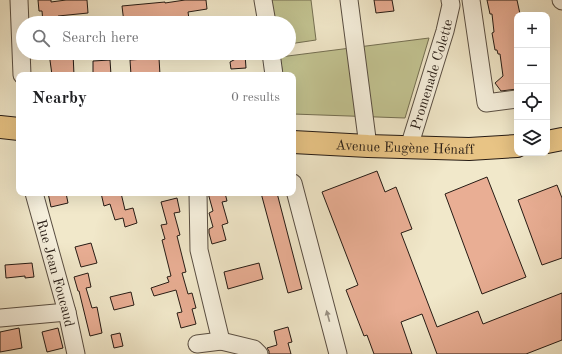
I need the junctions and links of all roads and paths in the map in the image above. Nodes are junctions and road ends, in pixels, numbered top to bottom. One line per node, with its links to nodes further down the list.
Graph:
1 (19, 0): 6 (street)
2 (263, 0): 7 (street)
3 (349, 0): 18 (street)
4 (471, 0): 12 (street)
5 (451, 2): 20 (street, Promenade Colette)
6 (20, 16)
7 (265, 16)
8 (21, 60): 10 (street)
9 (272, 60): 11 (street)
10 (22, 72)
11 (274, 72)
12 (514, 99)
13 (0, 128): 14 (main road)
14 (16, 129)
15 (562, 139): 16 (main road)
16 (550, 141)
17 (296, 142): 18 (main road, Avenue Eugène Hénaff)
18 (368, 146): 20 (main road, Avenue Eugène Hénaff)
19 (514, 146): 20 (main road, Avenue Eugène Hénaff)
20 (409, 148)
21 (296, 194): 30 (street, one-way to 21)
22 (35, 196): 24 (street, Rue Jean Foucaud)
23 (198, 196): 26 (street)
24 (67, 312): 25 (street); 28 (street, Rue Jean Foucaud)
25 (0, 318)
26 (222, 341): 27 (street); 29 (street)
27 (197, 344)
28 (76, 354)
29 (260, 354)
30 (338, 354)

